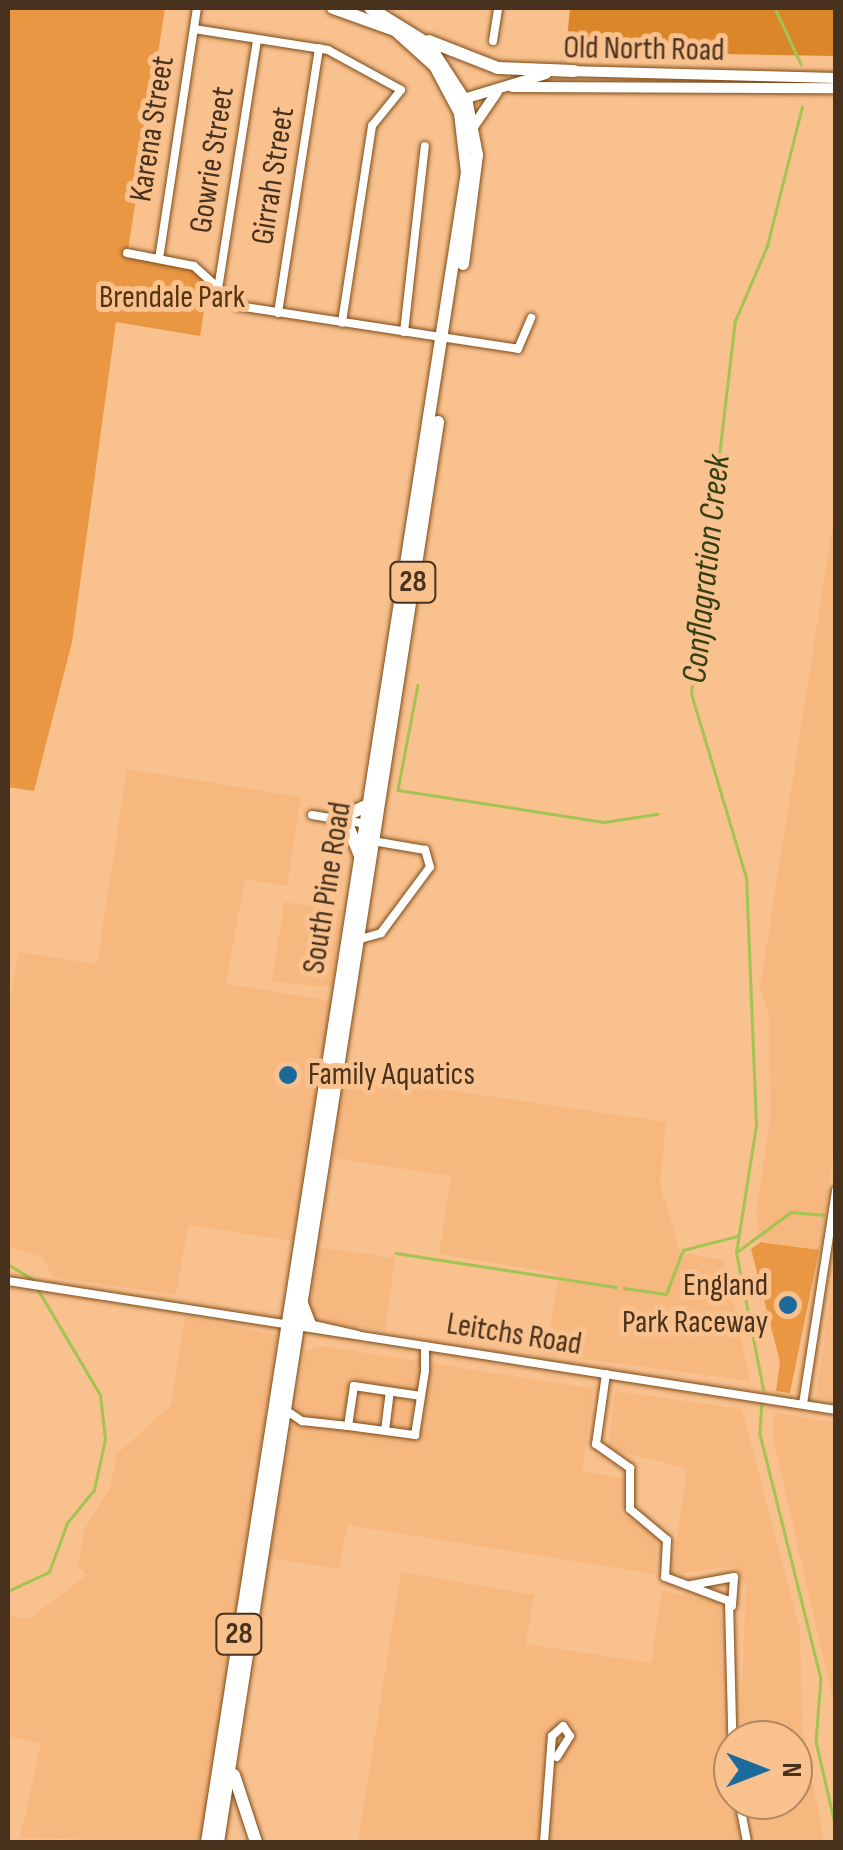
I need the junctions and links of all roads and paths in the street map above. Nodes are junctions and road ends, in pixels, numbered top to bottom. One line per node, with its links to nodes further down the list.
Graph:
1 (197, 8): 5 (street, Karena Street)
2 (334, 8): 15 (highway, South Pine Road / 28)
3 (370, 8): 6 (highway, South Pine Road / 28)
4 (498, 8): 8 (street)
5 (194, 29): 7 (street); 19 (street, Karena Street)
6 (414, 32): 10 (highway); 15 (highway, South Pine Road / 28)
7 (257, 38): 9 (street); 20 (street, Gowrie Street)
8 (493, 41)
9 (320, 48): 21 (street, Girrah Street); 23 (street)
10 (574, 70): 12 (main road, Old North Road); 15 (main road, Old North Road)
11 (836, 78): 12 (main road, Old North Road)
12 (697, 80): 13 (main road, Old North Road); 14 (main road, Old North Road)
13 (836, 88)
14 (497, 92): 15 (main road, Old North Road); 16 (main road)
15 (462, 103): 16 (highway, South Pine Road / 28); 25 (highway, South Pine Road / 28)
16 (474, 127): 25 (highway, South Pine Road / 28)
17 (425, 146): 24 (street)
18 (127, 254): 19 (street)
19 (159, 259): 20 (street)
20 (218, 289): 21 (street)
21 (278, 312): 23 (street)
22 (531, 318): 25 (street)
23 (342, 323): 24 (street)
24 (404, 332): 25 (street)
25 (447, 339): 26 (highway, South Pine Road / 28); 29 (highway, South Pine Road / 28)
26 (368, 805): 28 (highway); 29 (highway, South Pine Road / 28)
27 (312, 815): 28 (street)
28 (341, 820): 29 (street); 31 (highway)
29 (370, 825): 30 (highway, South Pine Road / 28); 31 (highway, South Pine Road / 28)
30 (373, 841): 32 (highway, South Pine Road / 28); 32 (street)
31 (360, 856): 33 (highway, South Pine Road / 28)
32 (357, 940): 33 (highway, South Pine Road / 28)
33 (331, 1072): 34 (highway, South Pine Road / 28)
34 (316, 1173): 39 (highway, South Pine Road / 28); 39 (highway, South Pine Road / 28)
35 (836, 1191): 37 (street)
36 (8, 1281): 39 (street, Leitchs Road)
37 (822, 1282): 38 (street); 45 (street)
38 (836, 1284)
39 (295, 1325): 40 (street, Leitchs Road); 40 (street, Leitchs Road); 46 (highway, South Pine Road / 28); 57 (highway, South Pine Road / 28)
40 (363, 1336): 41 (street, Leitchs Road)
41 (425, 1346): 42 (street, Leitchs Road); 44 (street)
42 (606, 1374): 45 (street, Leitchs Road); 51 (street)
43 (390, 1392): 44 (street); 48 (street); 49 (street)
44 (421, 1396): 49 (street)
45 (803, 1404): 47 (street, Leitchs Road)
46 (284, 1409): 48 (street); 56 (highway, South Pine Road / 28)
47 (836, 1410)
48 (348, 1426): 49 (street)
49 (385, 1431)
50 (718, 1574): 51 (street); 52 (street); 53 (street)
51 (686, 1586): 52 (street)
52 (714, 1590): 53 (street)
53 (730, 1613): 54 (street)
54 (732, 1720)
55 (557, 1756): 60 (street)
56 (231, 1758): 58 (highway, South Pine Road); 59 (highway, 28)
57 (206, 1842)
58 (218, 1842)
59 (256, 1842)
60 (544, 1842)

